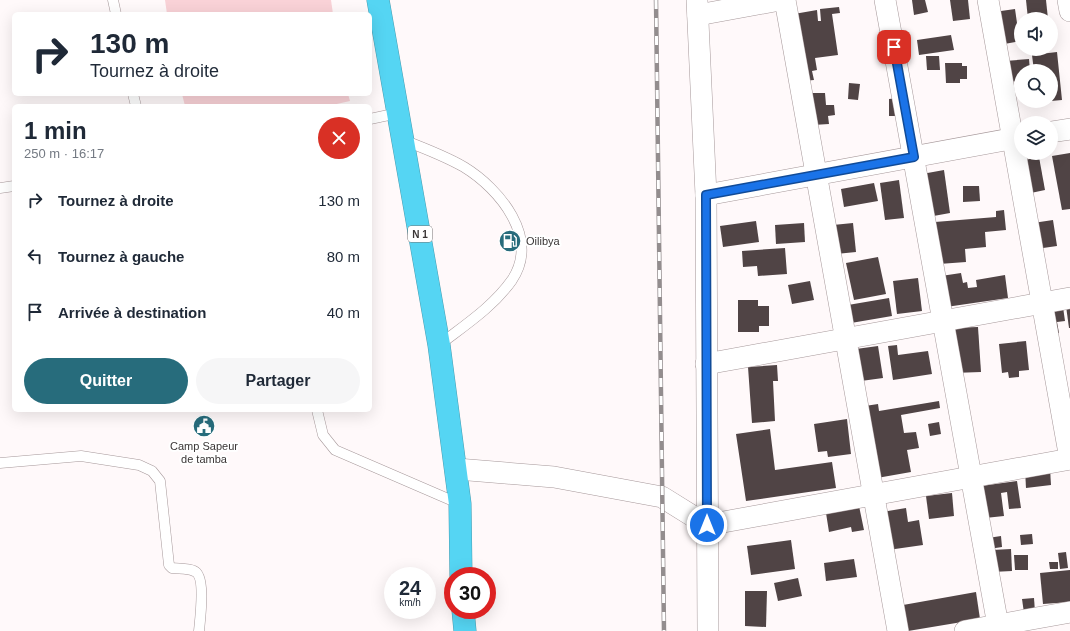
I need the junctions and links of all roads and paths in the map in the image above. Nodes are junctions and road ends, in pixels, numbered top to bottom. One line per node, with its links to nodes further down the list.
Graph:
1 (113, 0): 10 (lane)
2 (378, 0): 11 (highway, N 1)
3 (780, 0): 8 (street)
4 (785, 0): 20 (street)
5 (885, 0): 18 (street)
6 (988, 0): 13 (street)
7 (1068, 0): 9 (street)
8 (698, 8): 23 (street)
9 (1070, 11)
10 (116, 12)
11 (398, 113): 12 (lane); 17 (highway, N 1)
12 (372, 119)
13 (1014, 124)
14 (1070, 129): 15 (street)
15 (1058, 131)
16 (1014, 139): 18 (street)
17 (403, 140): 28 (highway, N 1); 28 (lane)
18 (914, 157): 20 (street); 26 (street)
19 (1020, 160): 25 (street)
20 (816, 175): 23 (street); 27 (street)
21 (12, 186): 22 (lane)
22 (0, 188)
23 (706, 195): 29 (street)
24 (1070, 298): 25 (street)
25 (1042, 303): 26 (street); 31 (street)
26 (943, 321): 27 (street); 34 (street)
27 (846, 339): 29 (street); 35 (street)
28 (439, 345): 33 (highway, N 1)
29 (706, 364): 37 (street)
30 (318, 412): 36 (lane)
31 (1070, 459): 34 (street)
32 (0, 463): 42 (lane)
33 (457, 469): 36 (highway, N 1); 37 (street)
34 (971, 477): 35 (street); 41 (street)
35 (874, 494): 37 (street); 45 (street)
36 (460, 504): 38 (highway, N 1)
37 (707, 525): 44 (street)
38 (461, 567)
39 (1070, 612): 41 (street)
40 (464, 619): 43 (highway)
41 (998, 628): 46 (street)
42 (199, 631)
43 (465, 631)
44 (708, 631)
45 (898, 631)
46 (965, 631)

